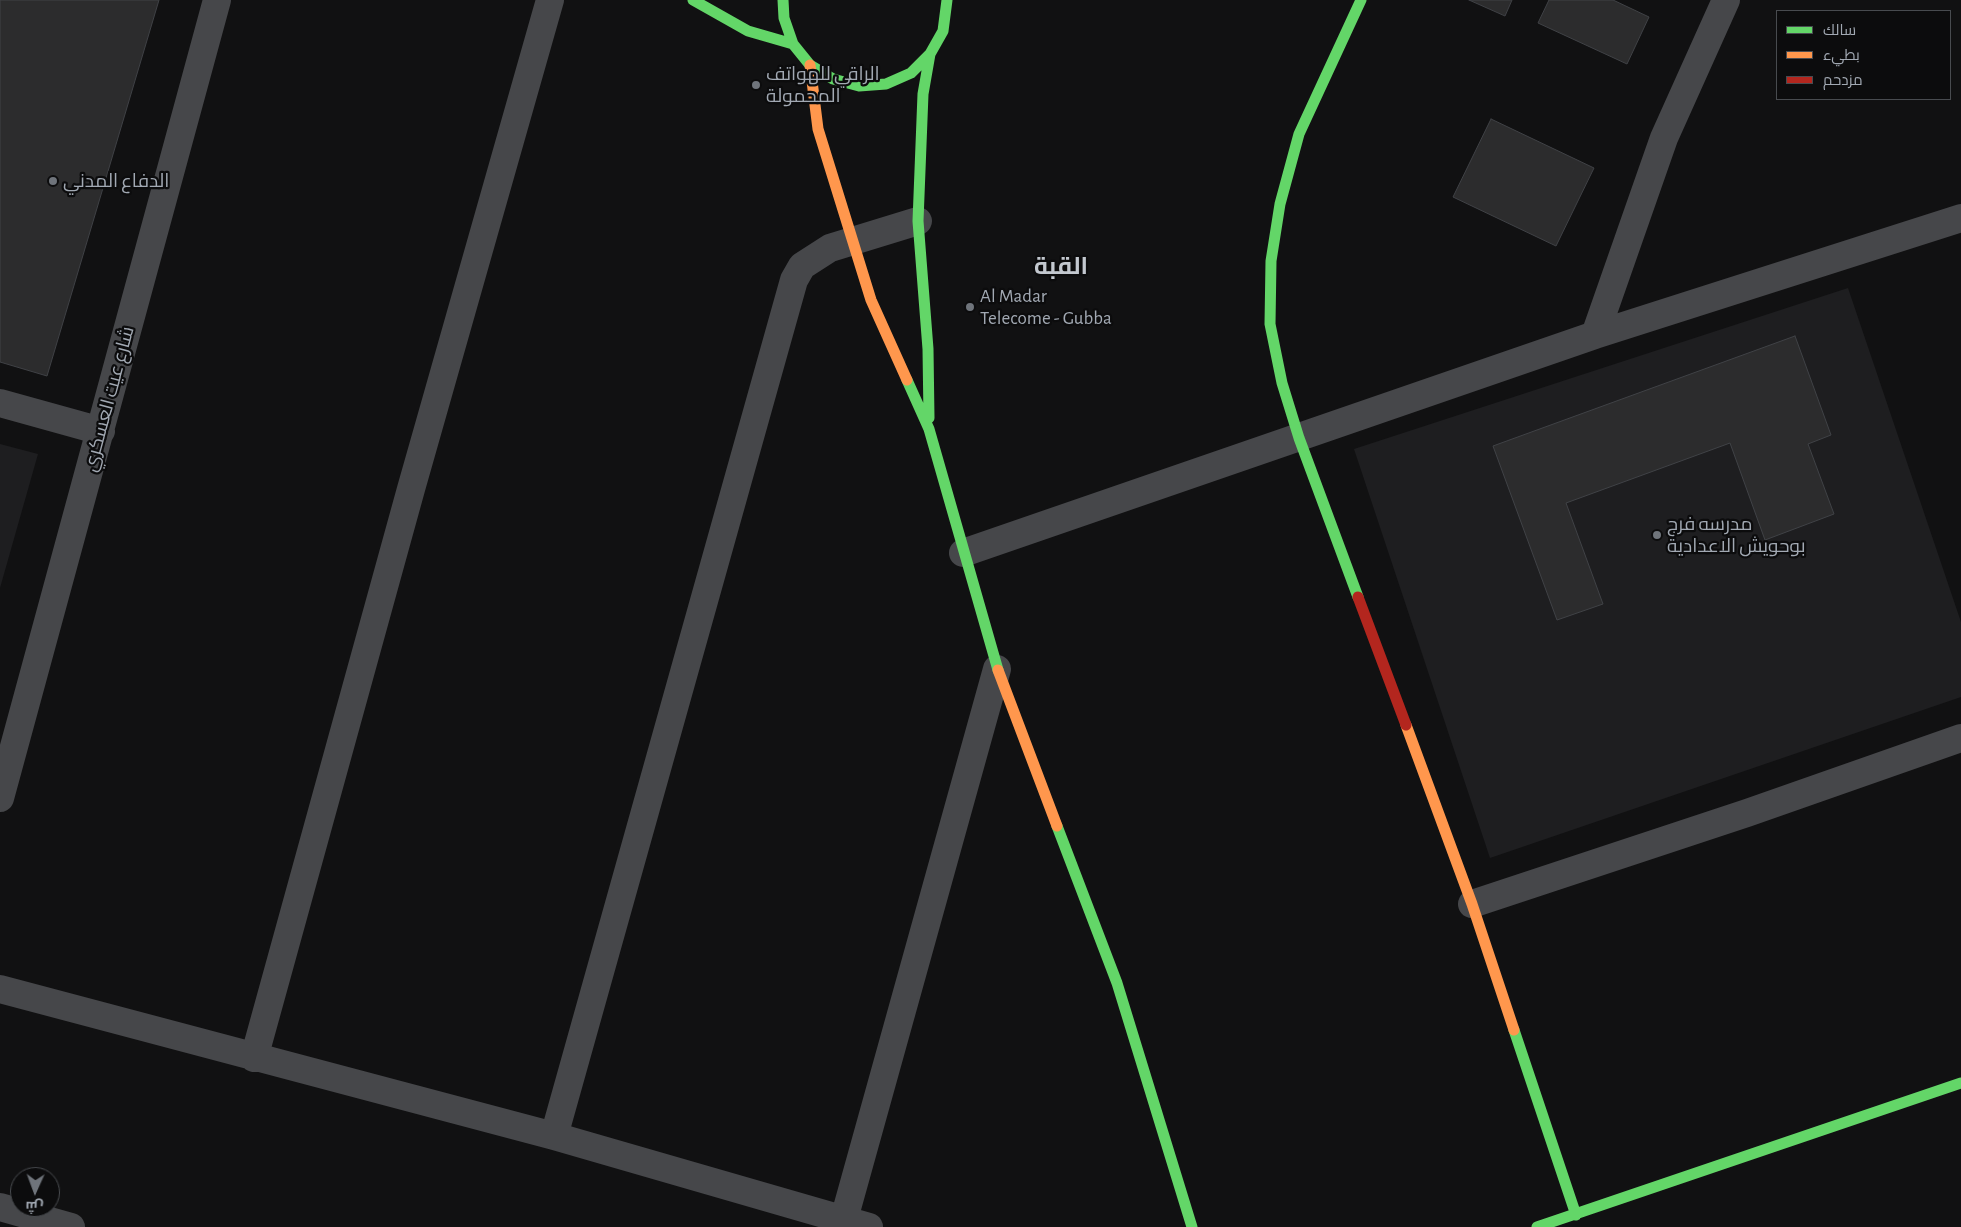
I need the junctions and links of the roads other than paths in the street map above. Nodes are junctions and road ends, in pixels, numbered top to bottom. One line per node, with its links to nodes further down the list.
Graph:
1 (217, 0): 17 (street, شارع عيت العسكري)
2 (550, 0): 25 (street)
3 (693, 0): 8 (main road)
4 (783, 0): 8 (main road)
5 (1361, 0): 18 (main road)
6 (1726, 0): 14 (street)
7 (949, 2): 9 (main road)
8 (793, 44): 10 (main road)
9 (930, 54): 10 (main road); 11 (main road)
10 (810, 65): 13 (main road)
11 (918, 222): 13 (street); 16 (main road)
12 (1959, 225): 14 (street)
13 (852, 240): 16 (main road); 27 (street)
14 (1595, 335): 18 (street)
15 (0, 403): 17 (street)
16 (929, 429): 19 (main road)
17 (101, 431): 22 (street, شارع عيت العسكري)
18 (1299, 438): 19 (street); 23 (main road)
19 (963, 553): 20 (main road)
20 (996, 669): 30 (street); 32 (main road)
21 (1961, 738): 23 (street)
22 (0, 798)
23 (1472, 904): 29 (main road)
24 (0, 989): 25 (street)
25 (254, 1058): 27 (street)
26 (1961, 1083): 29 (main road)
27 (554, 1136): 30 (street)
28 (0, 1207): 31 (street)
29 (1576, 1215): 33 (main road)
30 (856, 1223)
31 (70, 1227)
32 (1192, 1227)
33 (1538, 1227)

